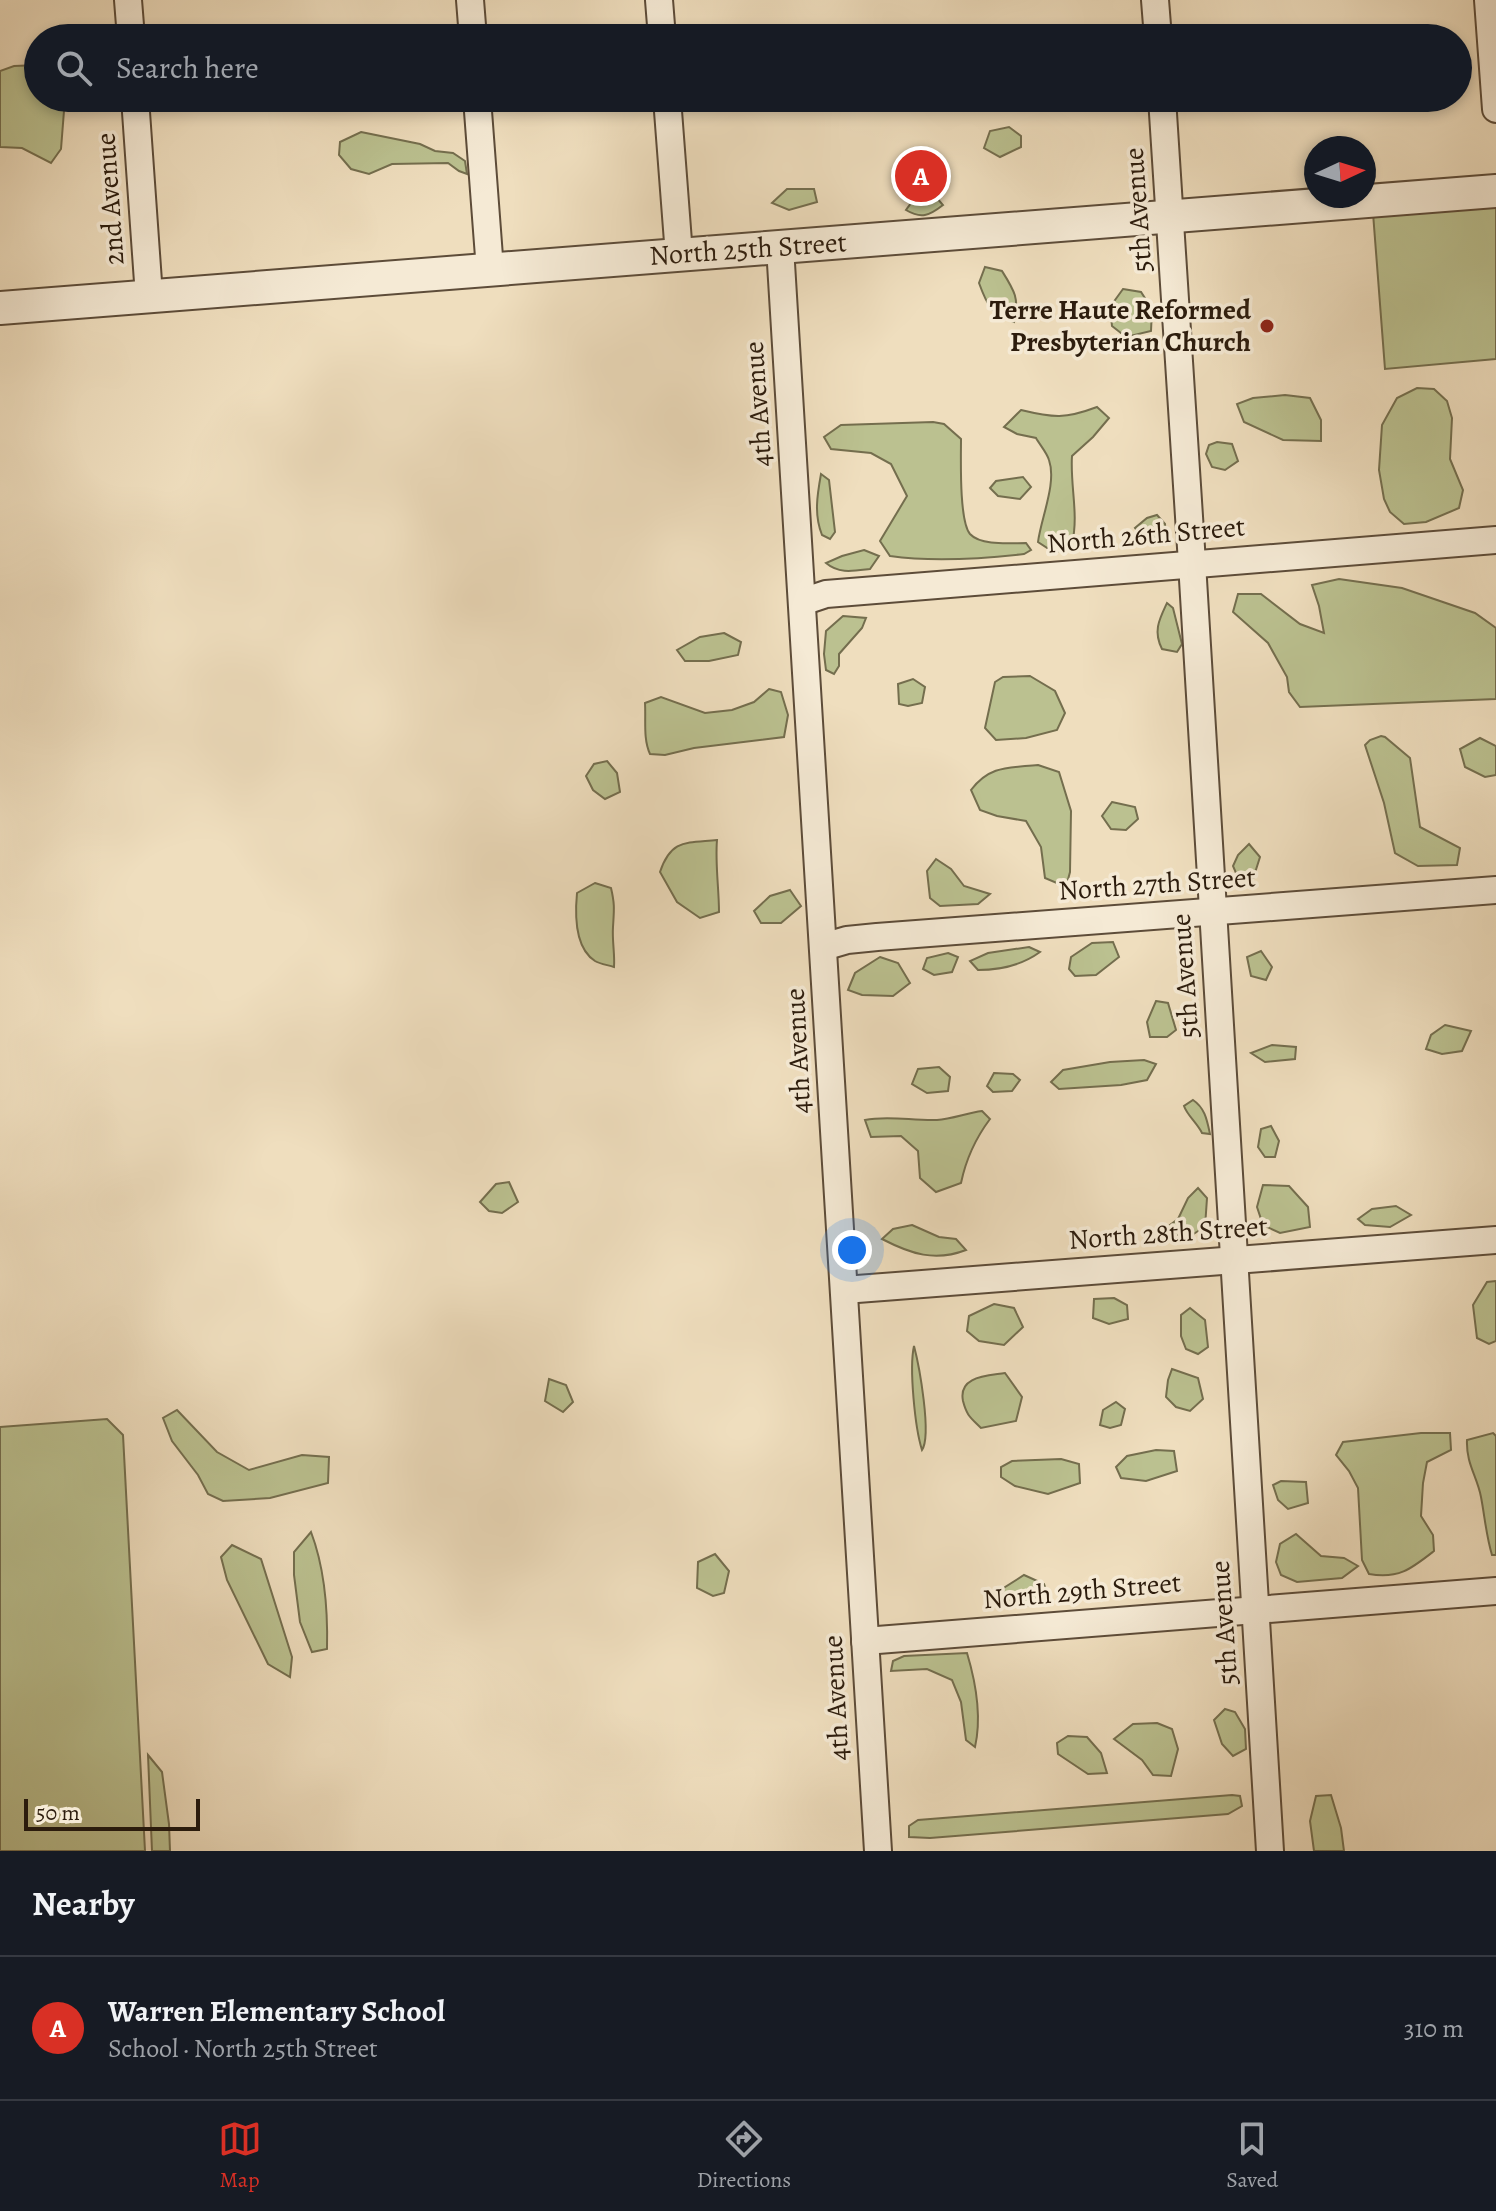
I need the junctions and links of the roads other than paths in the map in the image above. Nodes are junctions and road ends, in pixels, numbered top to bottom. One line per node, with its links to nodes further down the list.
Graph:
1 (128, 0): 6 (street)
2 (470, 0): 7 (street)
3 (659, 0): 8 (street)
4 (1155, 0): 9 (street)
5 (1488, 0): 10 (street)
6 (130, 24)
7 (472, 24)
8 (661, 24)
9 (1157, 24)
10 (1496, 109)
11 (136, 112): 20 (street, 2nd Avenue)
12 (478, 112): 19 (street)
13 (668, 112): 18 (street)
14 (1163, 112): 16 (street, 5th Avenue)
15 (1496, 191): 16 (street, North 25th Street)
16 (1171, 217): 17 (street, North 25th Street); 23 (street, 5th Avenue)
17 (780, 247): 18 (street, North 25th Street); 24 (street, 4th Avenue)
18 (679, 255): 19 (street, North 25th Street)
19 (490, 270): 20 (street, North 25th Street)
20 (149, 296): 21 (street, North 25th Street)
21 (0, 308)
22 (1496, 540): 23 (street, North 26th Street)
23 (1192, 563): 24 (street, North 26th Street); 26 (street, 5th Avenue)
24 (802, 602): 27 (street, 4th Avenue)
25 (1496, 890): 26 (street, North 27th Street)
26 (1213, 912): 27 (street, North 27th Street); 29 (street, 5th Avenue)
27 (823, 947): 30 (street, 4th Avenue)
28 (1496, 1240): 29 (street, North 28th Street)
29 (1234, 1260): 30 (street, North 28th Street); 32 (street, 5th Avenue)
30 (844, 1290): 33 (street, 4th Avenue)
31 (1496, 1591): 32 (street, North 29th Street)
32 (1255, 1609): 33 (street, North 29th Street); 35 (street, 5th Avenue)
33 (865, 1641): 34 (street, 4th Avenue)
34 (878, 1851)
35 (1270, 1851)

